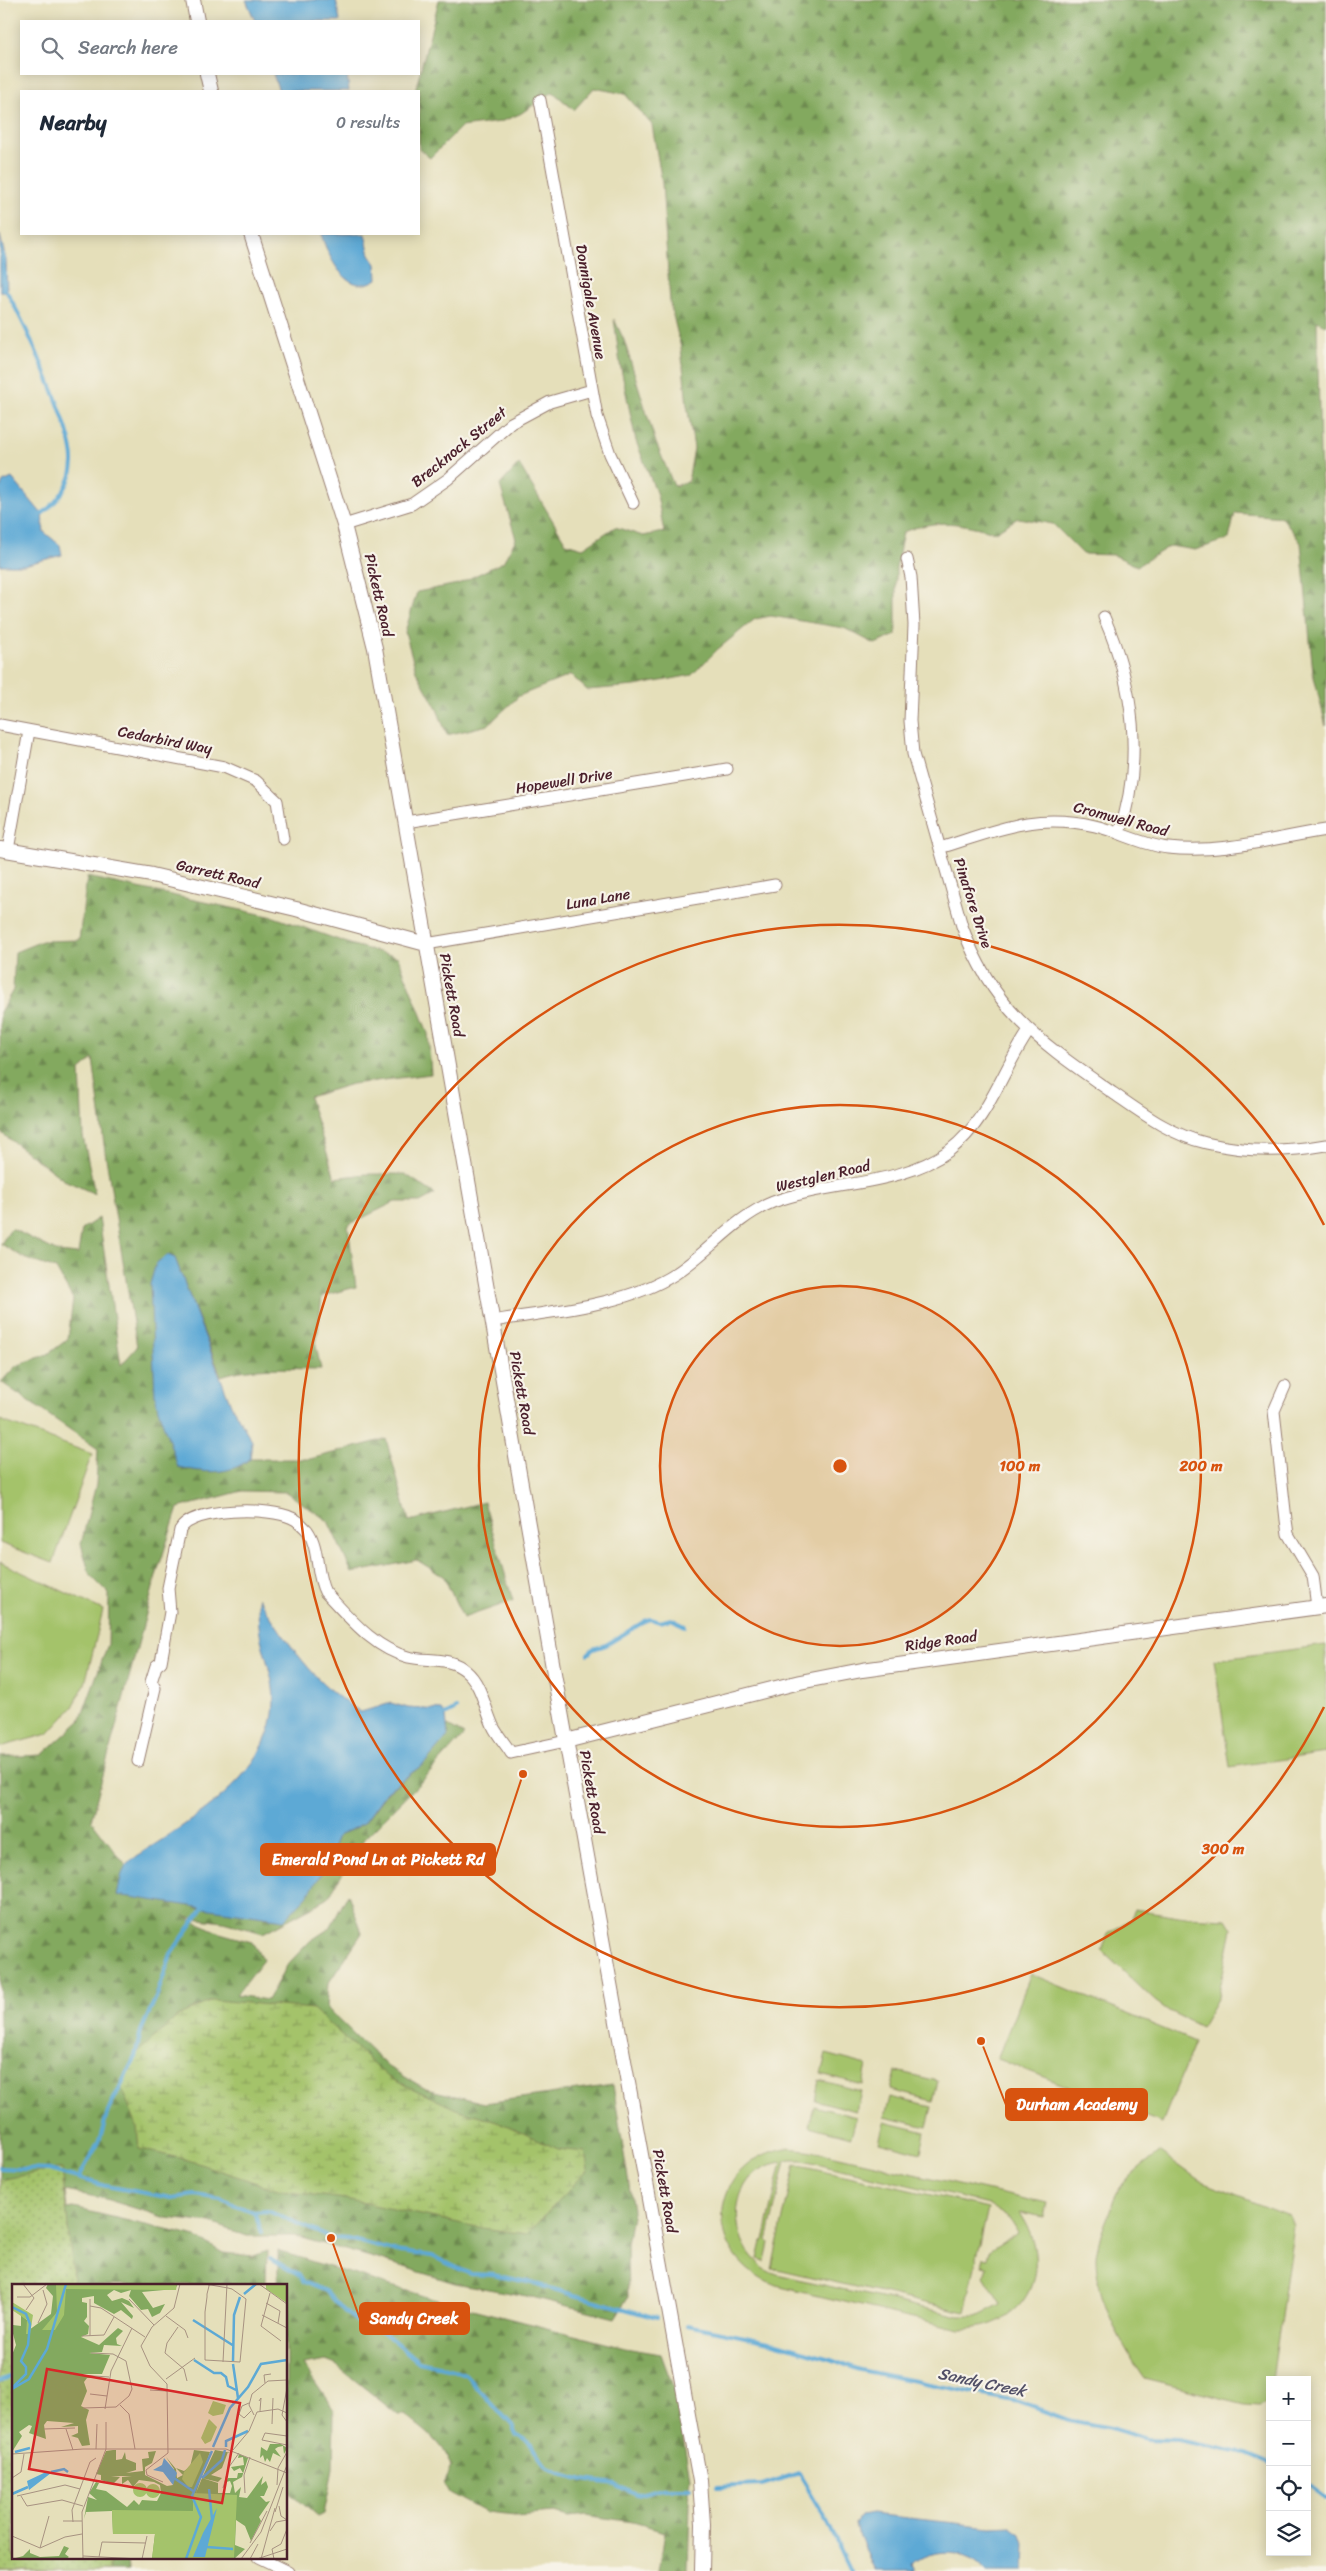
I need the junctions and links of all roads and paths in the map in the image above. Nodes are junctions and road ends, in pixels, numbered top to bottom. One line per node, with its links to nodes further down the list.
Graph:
1 (194, 0): 2 (street)
2 (197, 20)
3 (207, 75): 4 (street)
4 (211, 90)
5 (540, 100): 7 (street, Donnigale Avenue)
6 (251, 235): 9 (street, Pickett Road)
7 (592, 390): 8 (street, Donnigale Avenue); 9 (street, Brecknock Street)
8 (633, 503)
9 (344, 525): 15 (street, Pickett Road)
10 (907, 558): 19 (street, Pinafore Drive)
11 (1104, 617): 17 (street)
12 (0, 725): 13 (street, Cedarbird Way)
13 (29, 731): 18 (street, Cedarbird Way); 20 (street)
14 (728, 769): 15 (street, Hopewell Drive)
15 (406, 822): 22 (street, Pickett Road)
16 (1326, 830): 17 (street, Cromwell Road)
17 (1119, 833): 19 (street, Cromwell Road)
18 (284, 839)
19 (940, 848): 23 (street, Pinafore Drive)
20 (4, 850): 22 (street, Garrett Road)
21 (775, 885): 22 (street, Luna Lane)
22 (426, 944): 25 (street, Pickett Road)
23 (1029, 1031): 24 (street, Pinafore Drive); 25 (street, Westglen Road)
24 (1326, 1145)
25 (493, 1320): 28 (street, Pickett Road)
26 (1285, 1386): 27 (street)
27 (1322, 1606): 28 (street, Ridge Road)
28 (566, 1741): 29 (street); 32 (street, Pickett Road)
29 (138, 1761)
30 (261, 2558): 31 (street)
31 (288, 2571)
32 (702, 2571)

